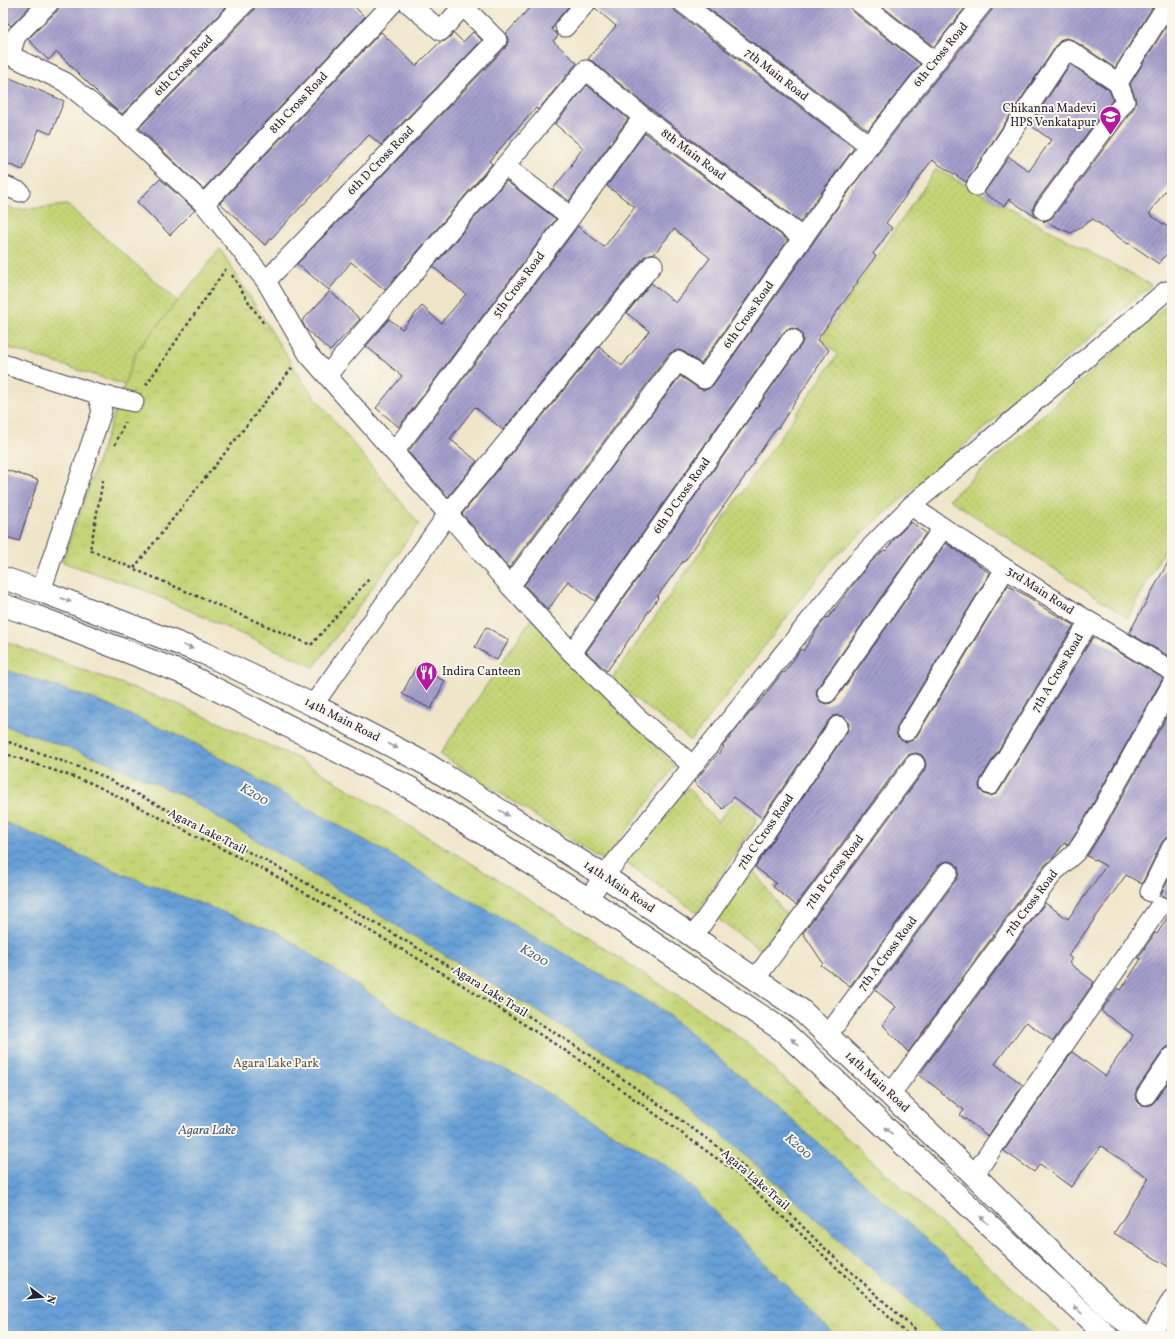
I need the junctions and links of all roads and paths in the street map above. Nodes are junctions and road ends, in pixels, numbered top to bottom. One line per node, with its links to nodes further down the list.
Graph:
1 (49, 3): 12 (street)
2 (245, 3): 16 (street, 6th Cross Road)
3 (393, 3): 20 (street, 8th Cross Road)
4 (408, 3): 10 (street)
5 (586, 3): 11 (street)
6 (683, 3): 17 (street, 7th Main Road)
7 (860, 3): 13 (street)
8 (983, 3): 13 (street, 6th Cross Road)
9 (1168, 3): 14 (street)
10 (464, 5): 25 (street, 6th D Cross Road)
11 (564, 28)
12 (7, 53): 16 (street)
13 (935, 62): 17 (street, 6th Cross Road)
14 (1118, 83): 19 (street); 21 (street)
15 (643, 117): 18 (street, 8th Main Road); 22 (street, 5th Cross Road); 23 (street, 8th Main Road)
16 (123, 129): 20 (street)
17 (870, 146): 23 (street, 6th Cross Road)
18 (505, 166): 22 (street); 31 (street)
19 (976, 186)
20 (204, 204): 25 (street)
21 (1044, 210)
22 (571, 218): 35 (street, 5th Cross Road)
23 (803, 238): 44 (street, 6th Cross Road)
24 (653, 264): 38 (street)
25 (266, 281): 31 (street)
26 (1166, 291): 37 (street)
27 (268, 329): 33 (path)
28 (792, 339): 48 (street, 6th D Cross Road)
29 (3, 364): 32 (street)
30 (295, 366): 40 (path)
31 (327, 375): 35 (street)
32 (97, 394): 33 (street); 45 (street)
33 (134, 402): 34 (path)
34 (112, 452)
35 (394, 452): 38 (street)
36 (104, 473): 40 (path)
37 (911, 506): 39 (street, 3rd Main Road); 58 (street)
38 (448, 514): 44 (street); 52 (street)
39 (943, 528): 41 (street, 3rd Main Road); 51 (street)
40 (134, 568): 43 (path)
41 (1005, 569): 47 (street, 3rd Main Road); 54 (street)
42 (3, 578): 45 (main road, 14th Main Road)
43 (369, 579)
44 (510, 586): 48 (street)
45 (41, 591): 52 (main road, 14th Main Road, one-way to 52)
46 (3, 606): 63 (main road)
47 (1089, 622): 49 (street, 3rd Main Road); 59 (street, 7th A Cross Road)
48 (572, 653): 58 (street)
49 (1172, 671)
50 (1172, 684): 68 (street, 7th Cross Road)
51 (828, 693)
52 (313, 705): 62 (main road, 14th Main Road, one-way to 62)
53 (838, 726): 64 (street, 7th C Cross Road)
54 (908, 731)
55 (3, 740): 73 (path)
56 (3, 753): 72 (path, Agara Lake Trail)
57 (915, 764): 65 (street, 7th B Cross Road)
58 (692, 766): 62 (street)
59 (990, 785)
60 (1172, 847): 70 (street)
61 (948, 872): 66 (street, 7th A Cross Road)
62 (604, 876): 63 (street); 64 (main road, 14th Main Road)
63 (588, 899): 74 (main road, one-way to 63)
64 (693, 936): 65 (main road, 14th Main Road)
65 (755, 979): 66 (main road, 14th Main Road)
66 (827, 1036): 68 (main road, 14th Main Road)
67 (1172, 1057): 69 (street)
68 (890, 1095): 70 (main road, 14th Main Road)
69 (1146, 1095)
70 (974, 1175): 75 (main road, 14th Main Road)
71 (1172, 1299): 76 (street)
72 (909, 1336)
73 (922, 1336)
74 (1107, 1336)
75 (1143, 1336)
76 (1151, 1336)

